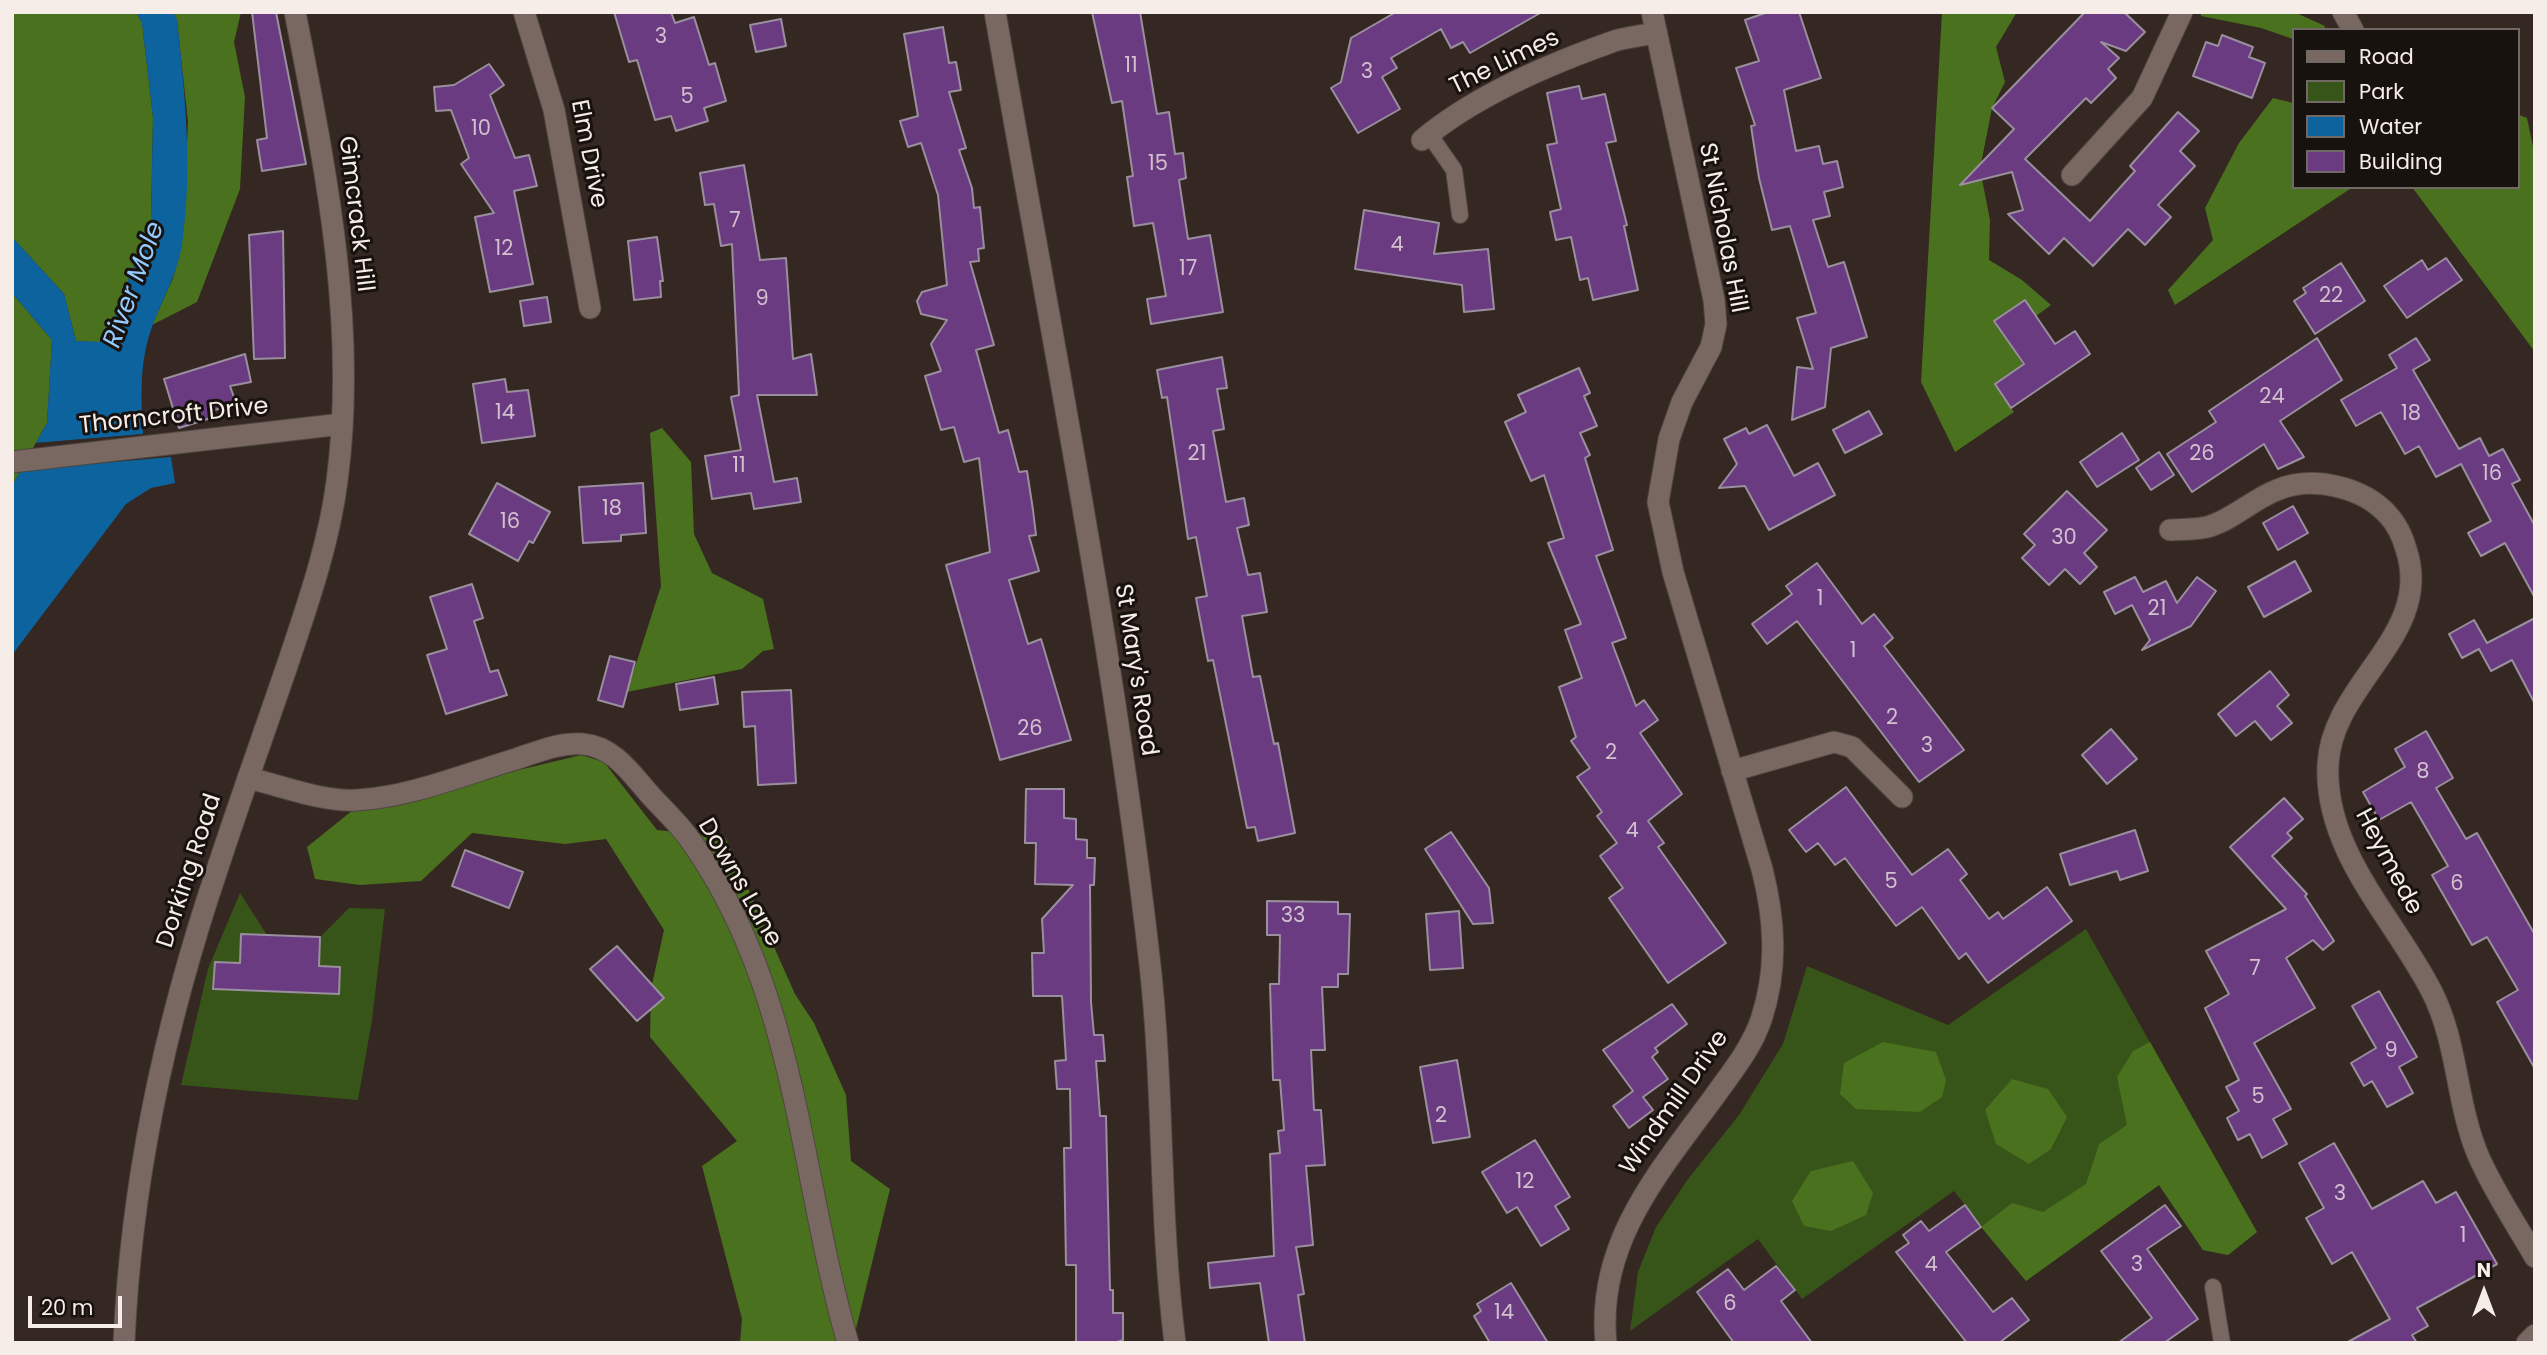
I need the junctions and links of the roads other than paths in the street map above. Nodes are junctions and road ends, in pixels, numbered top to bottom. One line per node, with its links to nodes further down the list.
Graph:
1 (295, 12): 12 (street, Gimcrack Hill)
2 (524, 12): 11 (street, Elm Drive)
3 (995, 12): 23 (street, St Mary's Road)
4 (2182, 12): 9 (street)
5 (2343, 12): 7 (street)
6 (1654, 23): 8 (street, The Limes); 15 (street, St Nicholas Hill)
7 (2352, 28)
8 (1426, 137): 10 (lane)
9 (2072, 175)
10 (1460, 215)
11 (590, 308)
12 (342, 424): 13 (street, Thorncroft Drive); 16 (street, Dorking Road)
13 (12, 462)
14 (2170, 530): 18 (street, Heymede)
15 (1732, 771): 17 (street); 24 (street, Windmill Drive)
16 (248, 778): 21 (street, Dorking Road); 22 (street, Downs Lane)
17 (1902, 797)
18 (2535, 1257)
19 (2213, 1287): 25 (lane)
20 (2535, 1335): 26 (street)
21 (124, 1343)
22 (848, 1343)
23 (1175, 1343)
24 (1606, 1343)
25 (2222, 1343)
26 (2527, 1343)

